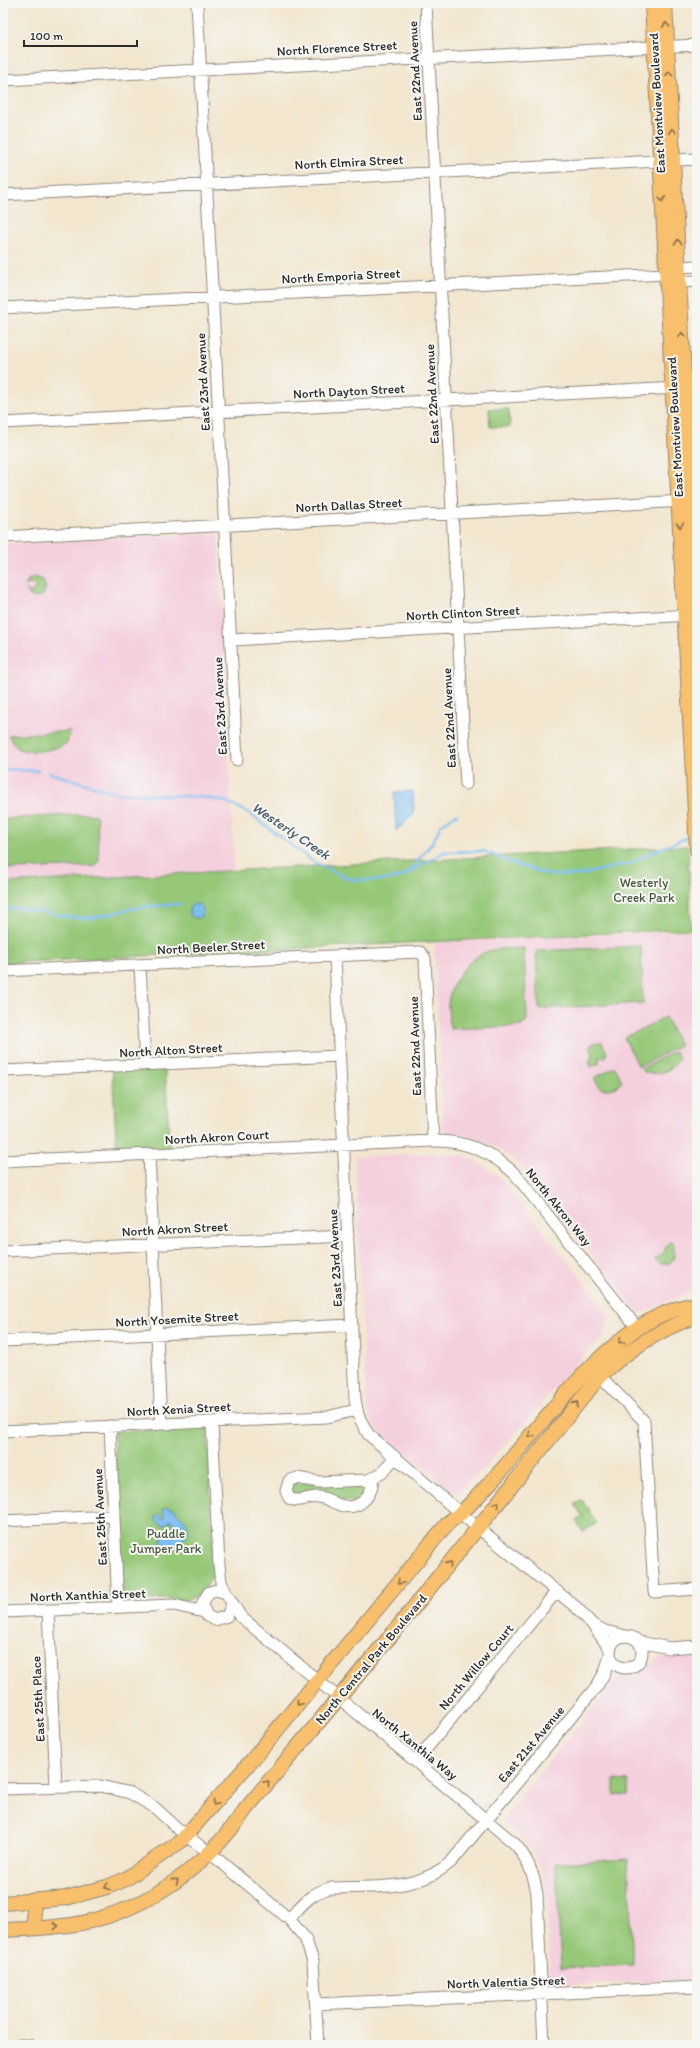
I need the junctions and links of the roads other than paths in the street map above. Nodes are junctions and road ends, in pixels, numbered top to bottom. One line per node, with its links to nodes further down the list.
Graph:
1 (197, 3): 8 (street, East 23rd Avenue)
2 (426, 3): 7 (street, East 22nd Avenue)
3 (652, 3): 6 (main road, East Montview Boulevard)
4 (665, 3): 6 (main road, East Montview Boulevard, one-way to 4)
5 (697, 45): 6 (street, North Florence Street)
6 (661, 47): 7 (street, North Florence Street); 11 (main road, East Montview Boulevard)
7 (428, 58): 8 (street, North Florence Street); 12 (street, East 22nd Avenue)
8 (201, 69): 9 (street, North Florence Street); 13 (street, East 23rd Avenue)
9 (3, 80)
10 (697, 159): 11 (street, North Elmira Street)
11 (667, 161): 12 (street, North Elmira Street); 16 (main road, East Montview Boulevard, one-way to 11); 17 (main road, East Montview Boulevard, one-way to 17)
12 (434, 172): 13 (street, North Elmira Street); 20 (street, East 22nd Avenue)
13 (207, 184): 14 (street, North Elmira Street); 21 (street, East 23rd Avenue)
14 (3, 195)
15 (697, 266): 16 (street, North Emporia Street)
16 (679, 268): 17 (street, North Emporia Street); 19 (main road, East Montview Boulevard)
17 (666, 274): 19 (street); 20 (street, North Emporia Street); 23 (main road, East Montview Boulevard)
18 (697, 281): 19 (street)
19 (680, 282): 23 (main road, East Montview Boulevard, one-way to 19)
20 (440, 285): 21 (street, North Emporia Street); 24 (street, East 22nd Avenue)
21 (213, 297): 22 (street, North Emporia Street); 25 (street, East 23rd Avenue)
22 (3, 308)
23 (685, 388): 24 (street, North Dayton Street); 27 (main road, East Montview Boulevard)
24 (446, 400): 25 (street, North Dayton Street); 28 (street, East 22nd Avenue)
25 (219, 412): 26 (street, North Dayton Street); 29 (street, East 23rd Avenue)
26 (3, 423)
27 (689, 501): 28 (street, North Dallas Street); 31 (main road, East Montview Boulevard)
28 (452, 514): 29 (street, North Dallas Street); 32 (street, East 22nd Avenue)
29 (225, 525): 30 (street, North Dallas Street); 34 (street, East 23rd Avenue)
30 (3, 537)
31 (692, 615): 32 (street, North Clinton Street); 33 (main road, East Montview Boulevard); 35 (main road, East Montview Boulevard)
32 (458, 627): 34 (street, North Clinton Street); 37 (street, East 22nd Avenue)
33 (697, 631)
34 (231, 640): 36 (street, East 23rd Avenue)
35 (694, 730): 38 (main road, East Montview Boulevard)
36 (237, 760)
37 (466, 784)
38 (697, 847): 39 (main road, East Montview Boulevard)
39 (697, 850)
40 (420, 952): 41 (street, North Beeler Street); 47 (street, East 22nd Avenue)
41 (335, 956): 42 (street, North Beeler Street); 44 (street, East 23rd Avenue)
42 (140, 964): 43 (street, North Beeler Street); 45 (street)
43 (3, 971)
44 (339, 1056): 45 (street, North Alton Street); 48 (street, East 23rd Avenue)
45 (145, 1065): 46 (street, North Alton Street)
46 (3, 1071)
47 (433, 1141): 48 (street, North Akron Court); 60 (street, North Akron Way)
48 (344, 1145): 49 (street, North Akron Court); 51 (street, East 23rd Avenue)
49 (149, 1154): 50 (street, North Akron Court); 52 (street)
50 (3, 1161)
51 (348, 1236): 52 (street, North Akron Street); 58 (street, East 23rd Avenue)
52 (153, 1244): 53 (street, North Akron Street); 62 (street)
53 (3, 1251)
54 (697, 1298): 56 (main road)
55 (697, 1304): 56 (main road, North Central Park Boulevard)
56 (679, 1309): 60 (main road, North Central Park Boulevard)
57 (697, 1316): 61 (main road, North Central Park Boulevard)
58 (352, 1325): 62 (street, North Yosemite Street); 65 (street, East 23rd Avenue)
59 (697, 1326): 61 (main road)
60 (638, 1329): 72 (main road, North Central Park Boulevard, one-way to 72)
61 (661, 1331): 64 (main road, North Central Park Boulevard)
62 (157, 1334): 63 (street, North Yosemite Street); 67 (street)
63 (3, 1341)
64 (600, 1376): 75 (main road, North Central Park Boulevard, one-way to 64); 77 (street)
65 (356, 1410): 66 (street, North Xenia Street); 70 (street, East 23rd Avenue)
66 (212, 1422): 67 (street, North Xenia Street); 76 (street)
67 (161, 1424): 68 (street, North Xenia Street)
68 (110, 1426): 69 (street, North Xenia Street); 73 (street, East 25th Avenue)
69 (3, 1431)
70 (395, 1457): 71 (street); 72 (street, East 23rd Avenue)
71 (373, 1478): 71 (street)
72 (460, 1513): 75 (street, East 23rd Avenue); 97 (main road, North Central Park Boulevard, one-way to 97)
73 (114, 1516): 74 (street); 83 (street, East 25th Avenue)
74 (3, 1521)
75 (479, 1528): 78 (street); 99 (main road, North Central Park Boulevard, one-way to 75)
76 (219, 1565): 79 (street); 80 (street)
77 (697, 1589)
78 (557, 1591): 88 (street); 100 (street, North Willow Court)
79 (226, 1593): 80 (street); 81 (street)
80 (207, 1594): 82 (street, North Xanthia Street); 86 (street)
81 (232, 1604): 87 (street); 89 (street, North Xanthia Way)
82 (174, 1605): 83 (street, North Xanthia Street); 86 (street, North Xanthia Street)
83 (118, 1607): 84 (street, North Xanthia Street)
84 (48, 1610): 85 (street, North Xanthia Street); 101 (street, East 25th Place)
85 (3, 1612)
86 (204, 1612): 87 (street)
87 (223, 1618): 89 (street, North Xanthia Way)
88 (592, 1624): 90 (street); 94 (street)
89 (256, 1629): 97 (street, North Xanthia Way)
90 (622, 1635): 91 (street); 94 (street)
91 (640, 1642): 93 (street); 95 (street)
92 (697, 1646): 93 (street)
93 (669, 1648): 95 (street)
94 (610, 1652): 96 (street); 98 (street, East 21st Avenue)
95 (640, 1660): 96 (street)
96 (624, 1668): 98 (street, East 21st Avenue)
97 (317, 1680): 99 (street, North Xanthia Way); 104 (main road, North Central Park Boulevard, one-way to 104)
98 (597, 1686): 103 (street, East 21st Avenue)
99 (338, 1698): 100 (street, North Xanthia Way); 105 (main road, North Central Park Boulevard, one-way to 99)
100 (416, 1761): 103 (street, North Xanthia Way)
101 (56, 1787): 102 (street); 104 (street)
102 (3, 1789)
103 (486, 1820): 108 (street, East 21st Avenue); 112 (street, North Xanthia Way)
104 (186, 1836): 105 (street); 106 (main road, North Central Park Boulevard, one-way to 106)
105 (209, 1852): 108 (street); 109 (main road, North Central Park Boulevard, one-way to 105)
106 (33, 1901): 107 (main road, North Central Park Boulevard); 109 (main road)
107 (3, 1902)
108 (289, 1919): 113 (street)
109 (34, 1928): 110 (main road, North Central Park Boulevard)
110 (3, 1930)
111 (697, 1987): 112 (street, North Valentia Street)
112 (542, 1995): 113 (street, North Valentia Street); 117 (street)
113 (316, 2004): 116 (street)
114 (16, 2045): 115 (street)
115 (29, 2045)
116 (318, 2045)
117 (544, 2045)

